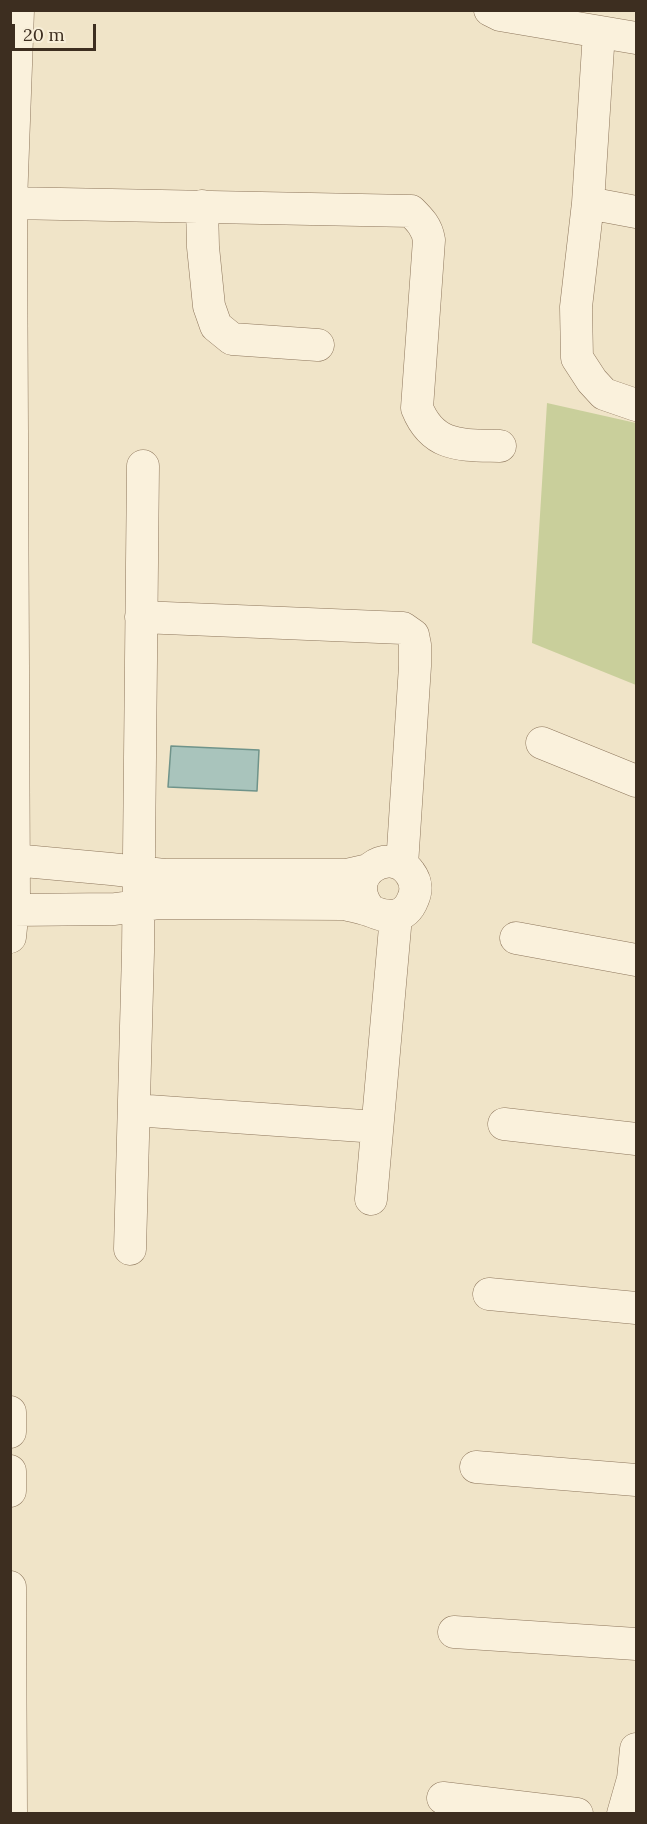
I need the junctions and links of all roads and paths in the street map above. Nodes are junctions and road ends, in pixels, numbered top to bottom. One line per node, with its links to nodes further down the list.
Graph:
1 (18, 10): 5 (street)
2 (490, 10): 3 (street)
3 (599, 32): 4 (street); 6 (street)
4 (636, 38)
5 (11, 203): 7 (street); 16 (street)
6 (588, 203): 8 (street); 10 (street)
7 (202, 206): 9 (street); 11 (street)
8 (636, 212)
9 (318, 345)
10 (636, 405)
11 (500, 446)
12 (143, 466): 13 (street)
13 (141, 617): 17 (street); 19 (street)
14 (542, 743): 15 (street)
15 (636, 781)
16 (13, 860): 19 (street); 22 (street)
17 (402, 865): 18 (street); 21 (street)
18 (368, 870): 19 (street); 21 (street)
19 (139, 872): 20 (street)
20 (138, 906): 21 (street); 22 (street); 25 (street)
21 (383, 913): 27 (street)
22 (12, 923)
23 (516, 938): 24 (street)
24 (636, 960)
25 (134, 1110): 27 (street); 30 (street)
26 (504, 1124): 28 (street)
27 (377, 1127): 29 (street)
28 (636, 1139)
29 (371, 1199)
30 (130, 1249)
31 (489, 1294): 32 (street)
32 (636, 1308)
33 (10, 1412): 34 (street)
34 (10, 1432)
35 (476, 1467): 37 (street)
36 (10, 1471): 38 (street)
37 (636, 1480)
38 (10, 1491)
39 (10, 1587): 44 (street)
40 (454, 1632): 41 (street)
41 (636, 1644)
42 (635, 1769): 46 (street)
43 (443, 1798): 45 (street)
44 (11, 1814)
45 (577, 1814)
46 (623, 1814)

